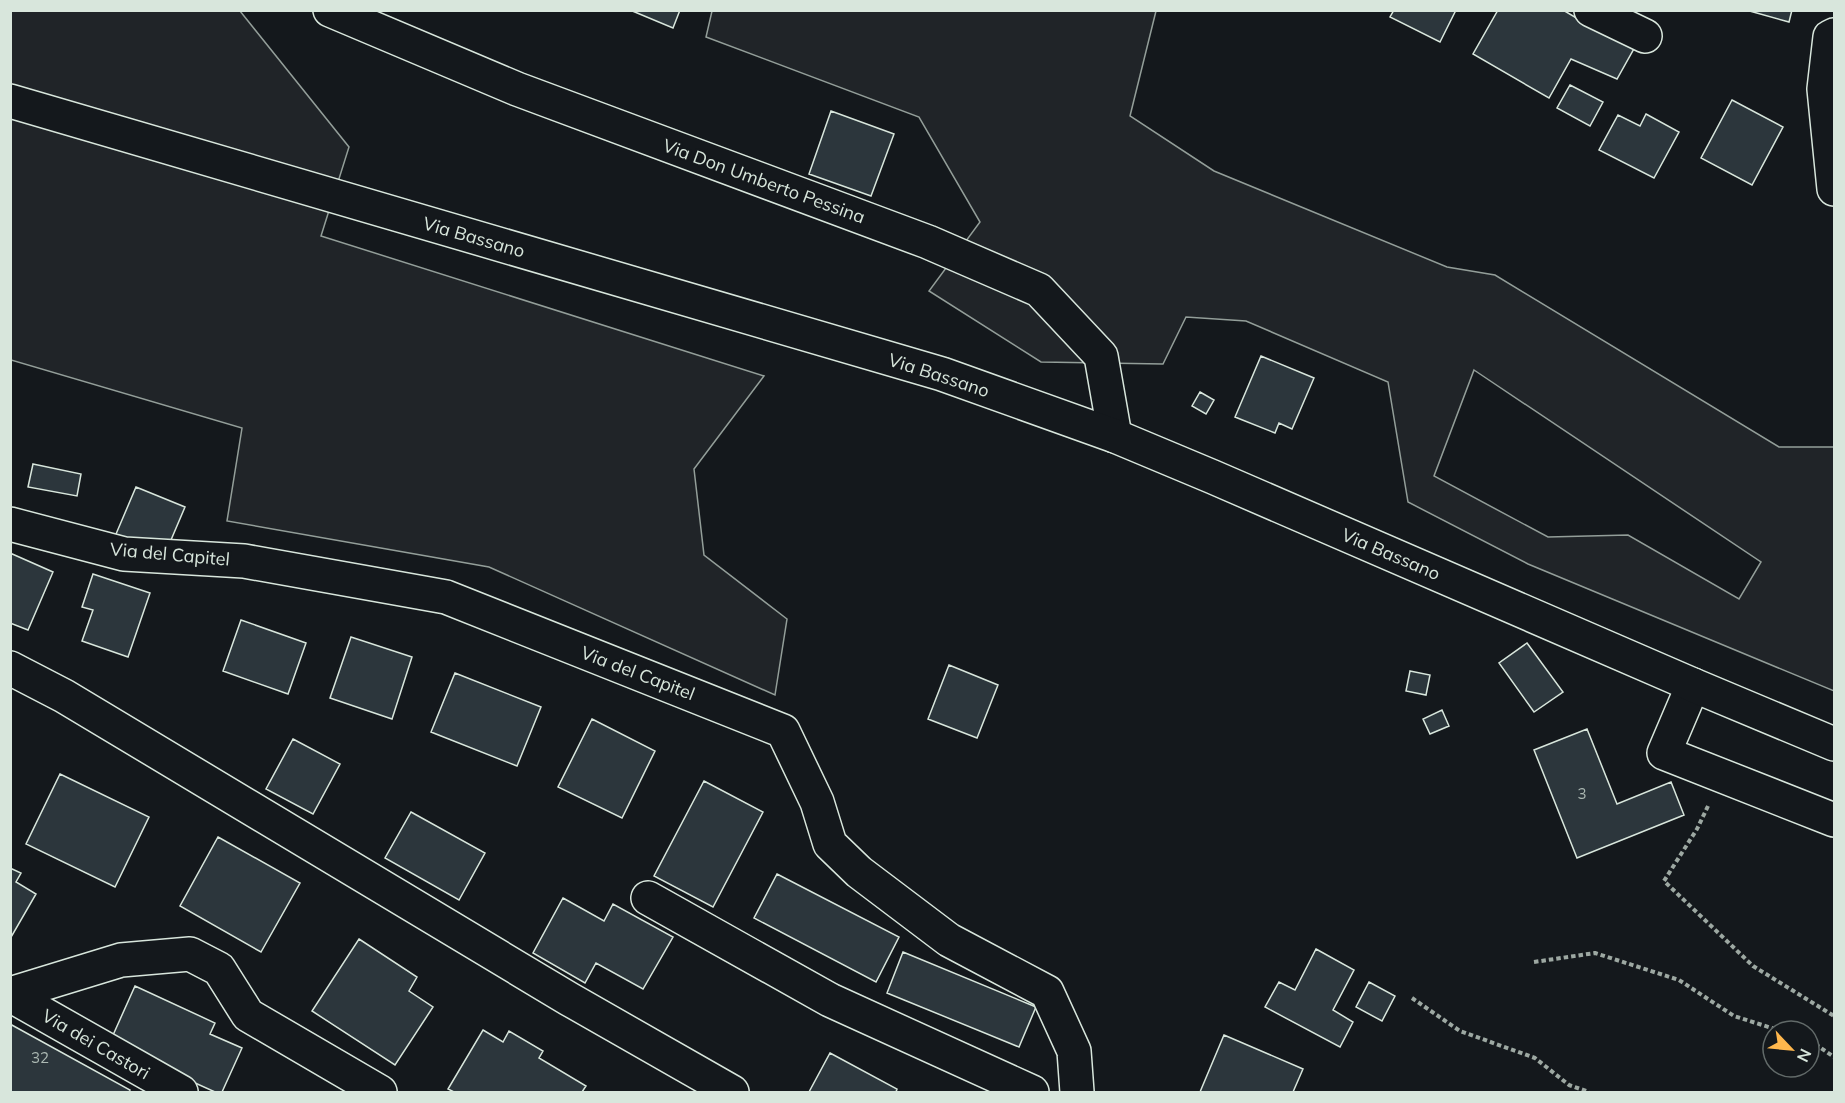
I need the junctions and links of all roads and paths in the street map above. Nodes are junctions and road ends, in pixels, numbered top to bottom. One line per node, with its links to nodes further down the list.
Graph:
1 (330, 10): 7 (street, Via Don Umberto Pessina)
2 (1591, 10): 4 (street)
3 (1834, 35): 6 (street)
4 (1645, 36)
5 (10, 101): 7 (street, Via Bassano)
6 (1834, 189)
7 (1114, 436): 10 (street, Via Bassano)
8 (10, 524): 26 (street, Via del Capitel)
9 (10, 668): 24 (street)
10 (1693, 685): 11 (street, Via Bassano); 12 (street)
11 (1834, 744)
12 (1725, 776): 13 (street); 18 (path)
13 (1834, 820)
14 (648, 898): 25 (street)
15 (1534, 962): 19 (path)
16 (10, 994): 22 (street, Via dei Castori); 23 (street, Via dei Castori)
17 (1412, 998): 27 (path)
18 (1834, 1016)
19 (1761, 1025)
20 (1821, 1048): 21 (path)
21 (1834, 1057)
22 (181, 1092)
23 (380, 1092)
24 (732, 1092)
25 (1032, 1092)
26 (1077, 1092)
27 (1589, 1092)

